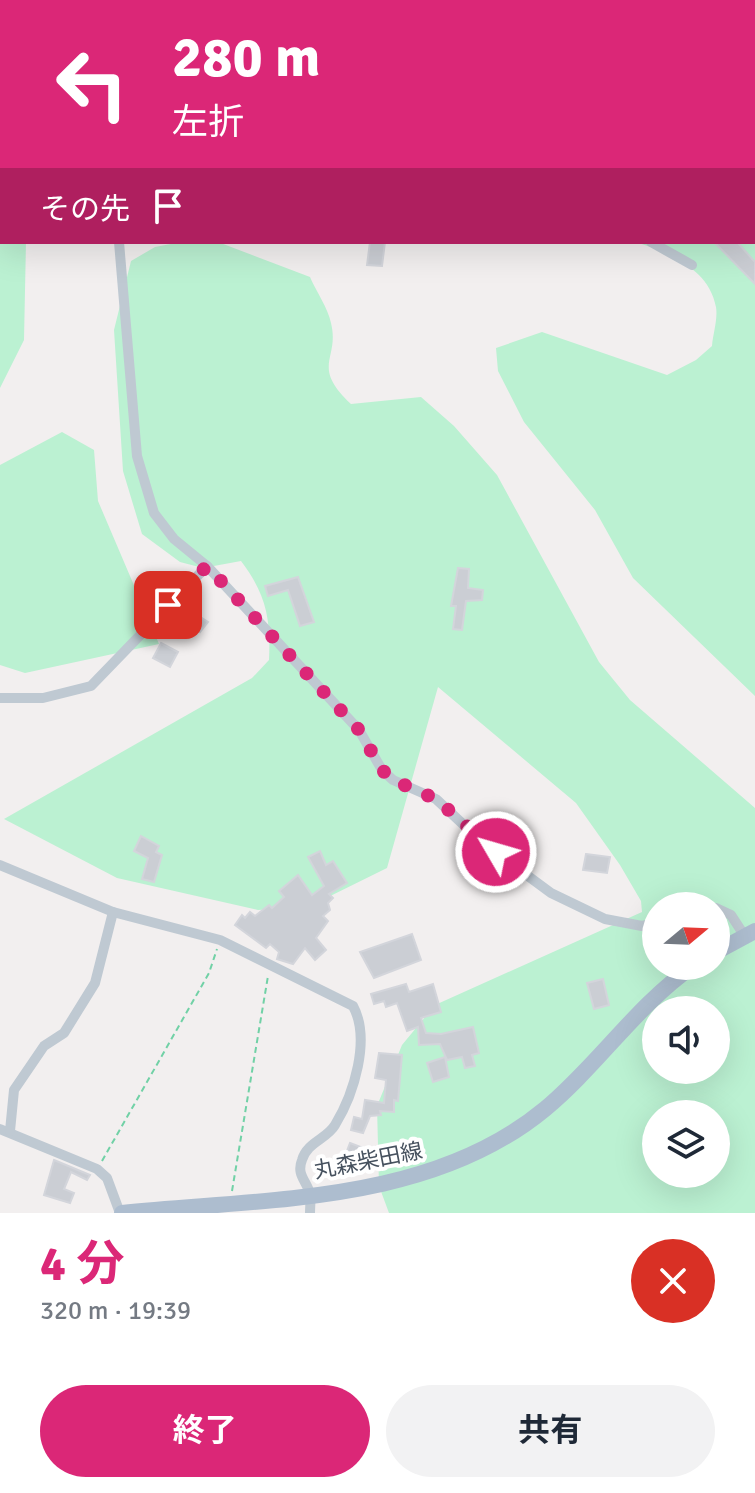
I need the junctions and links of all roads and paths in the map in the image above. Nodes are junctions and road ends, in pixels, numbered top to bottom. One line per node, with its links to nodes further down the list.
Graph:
1 (119, 244): 4 (street)
2 (655, 244): 3 (street)
3 (692, 265)
4 (207, 566): 5 (street); 9 (street)
5 (0, 698)
6 (0, 865): 7 (street)
7 (113, 912): 11 (street); 15 (street)
8 (730, 915): 10 (street)
9 (642, 926)
10 (749, 933): 12 (main road)
11 (220, 940): 13 (street); 16 (path)
12 (730, 944)
13 (269, 967): 17 (street); 18 (path)
14 (676, 980): 17 (main road, 丸森柴田線)
15 (5, 1130): 16 (street)
16 (97, 1169): 19 (street)
17 (310, 1194): 18 (main road, 丸森柴田線); 20 (street)
18 (231, 1207): 19 (main road, 丸森柴田線)
19 (121, 1213)
20 (310, 1213)

